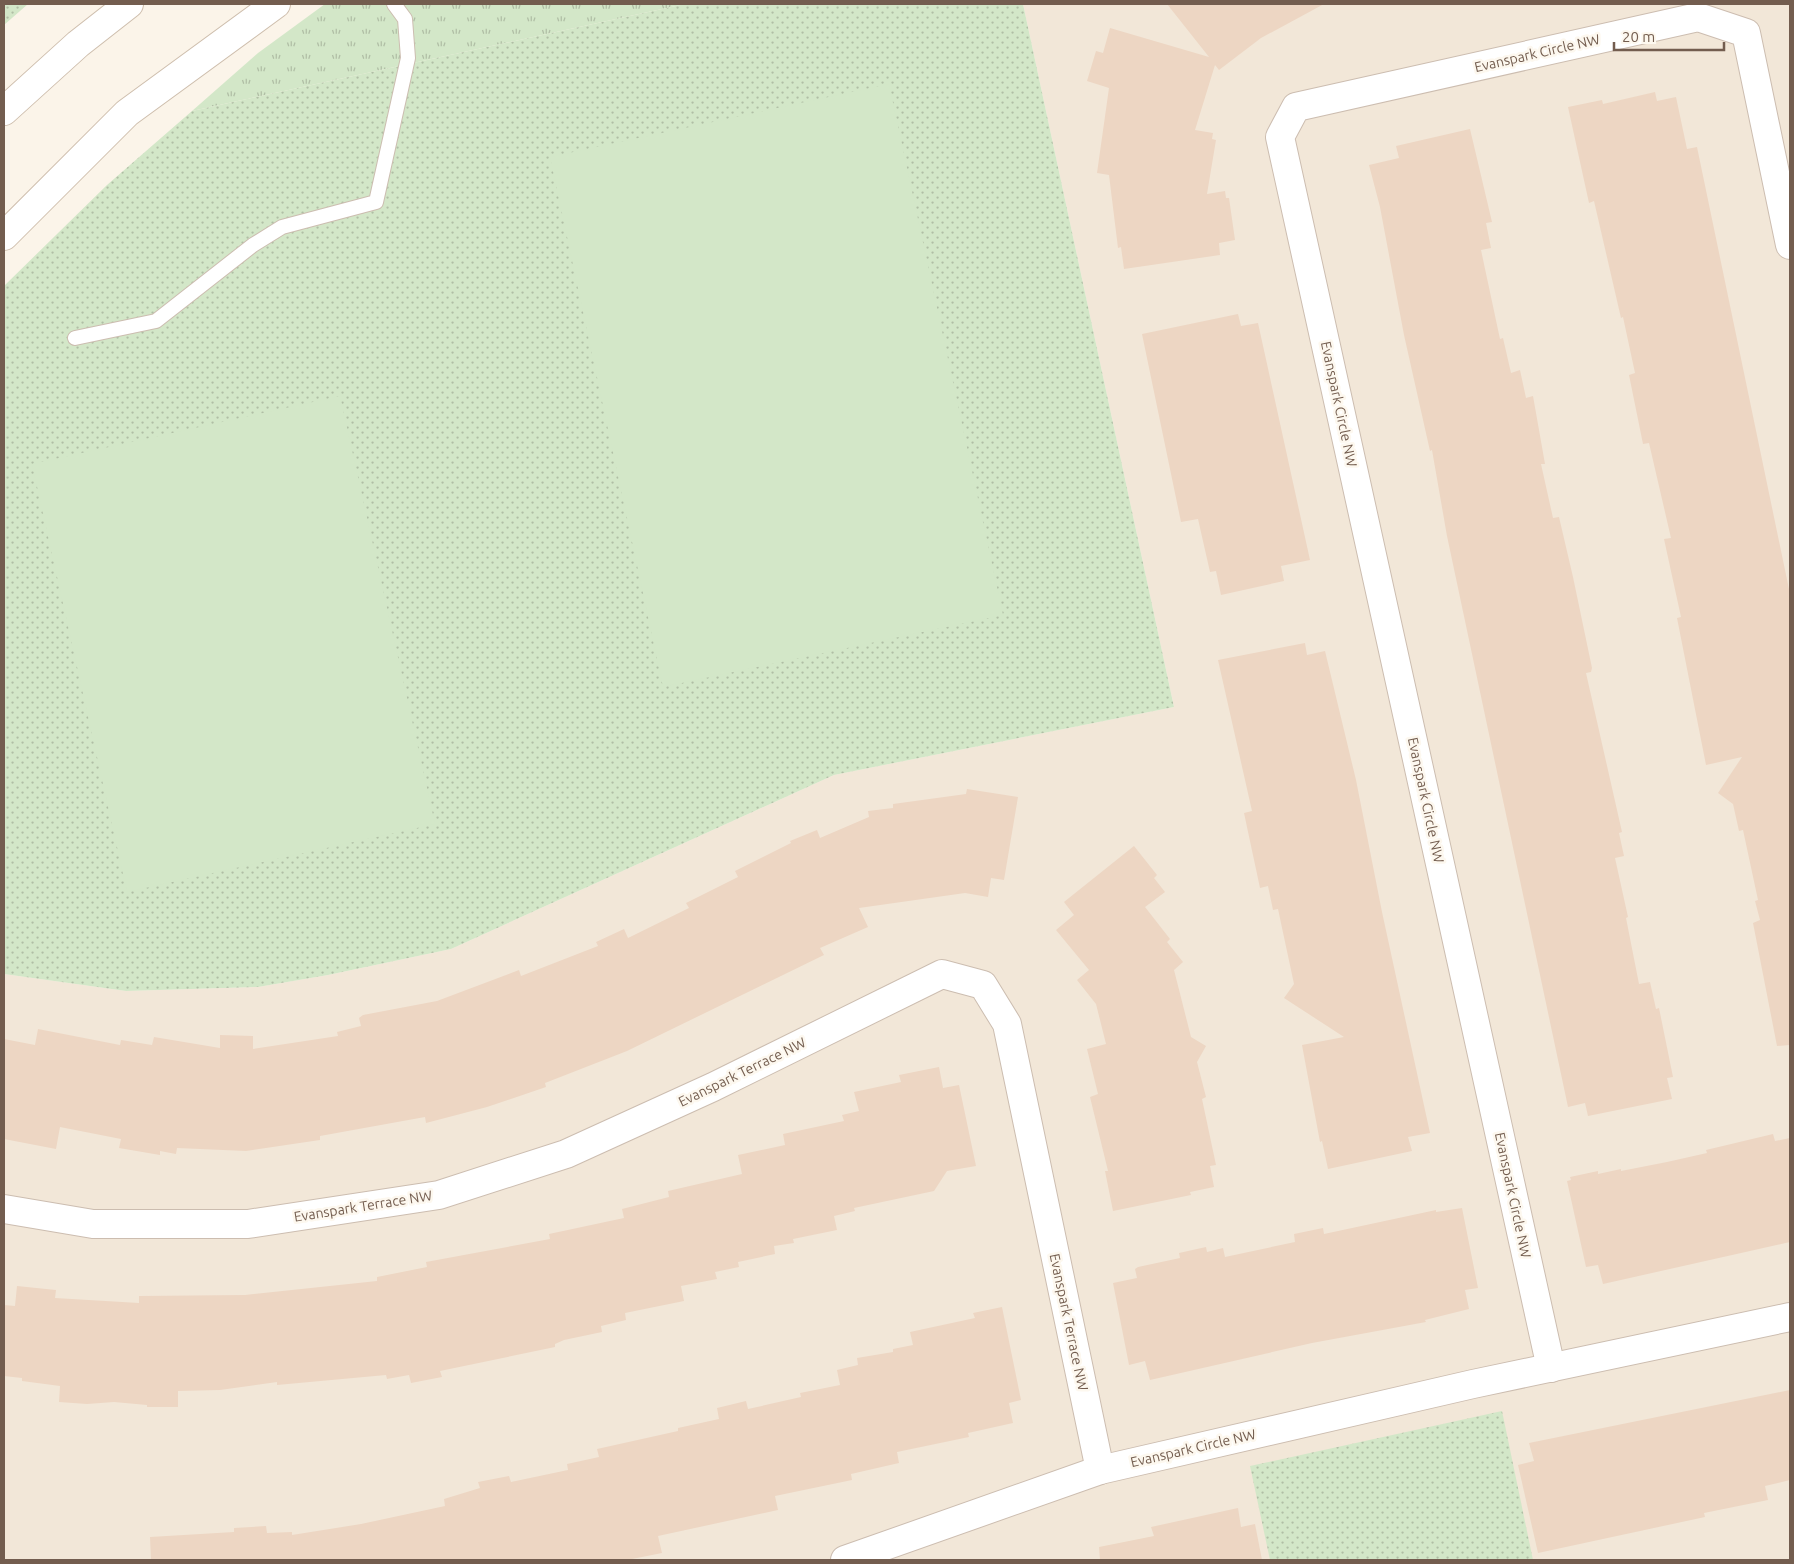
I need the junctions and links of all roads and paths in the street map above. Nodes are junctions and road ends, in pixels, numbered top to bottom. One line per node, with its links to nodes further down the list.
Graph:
1 (129, 4): 4 (street)
2 (276, 4): 5 (street)
3 (394, 4): 7 (lane)
4 (4, 111)
5 (4, 236)
6 (1790, 245): 10 (street, Evanspark Circle NW)
7 (75, 338)
8 (4, 1209): 11 (street, Evanspark Terrace NW)
9 (1790, 1317): 10 (street, Evanspark Circle NW)
10 (1551, 1368): 11 (street, Evanspark Circle NW)
11 (1100, 1470): 12 (street, Evanspark Circle NW)
12 (845, 1560)

